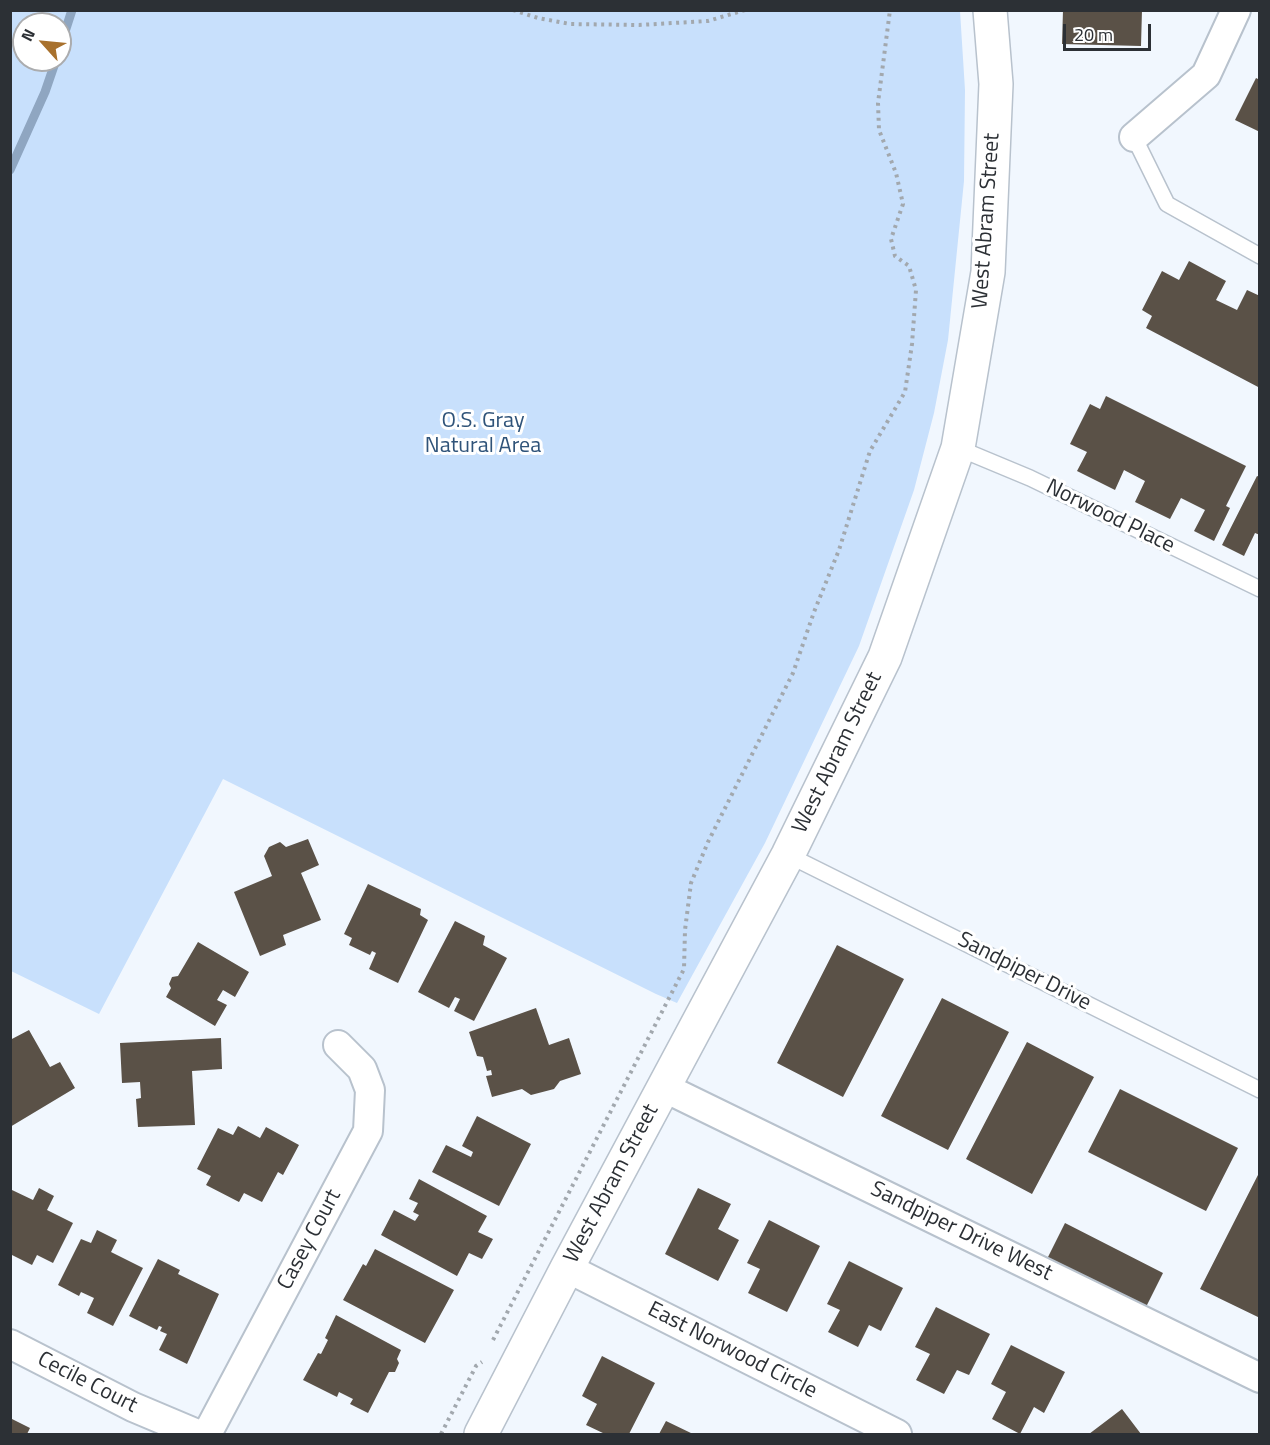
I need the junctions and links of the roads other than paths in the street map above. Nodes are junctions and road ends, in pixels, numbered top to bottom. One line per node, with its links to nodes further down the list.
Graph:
1 (990, 10): 5 (main road, West Abram Street)
2 (1236, 10): 3 (street)
3 (1134, 137): 4 (lane)
4 (1260, 256)
5 (958, 448): 6 (lane, Norwood Place); 7 (main road, West Abram Street)
6 (1260, 589)
7 (788, 855): 9 (main road, West Abram Street); 10 (lane, Sandpiper Drive)
8 (338, 1045): 15 (street, Casey Court)
9 (663, 1087): 11 (main road, West Abram Street); 13 (street, Sandpiper Drive West)
10 (1260, 1090)
11 (567, 1268): 16 (main road, West Abram Street); 17 (street, East Norwood Circle)
12 (10, 1344): 14 (street, Cecile Court)
13 (1260, 1378)
14 (197, 1434)
15 (207, 1434)
16 (481, 1434)
17 (897, 1434)

